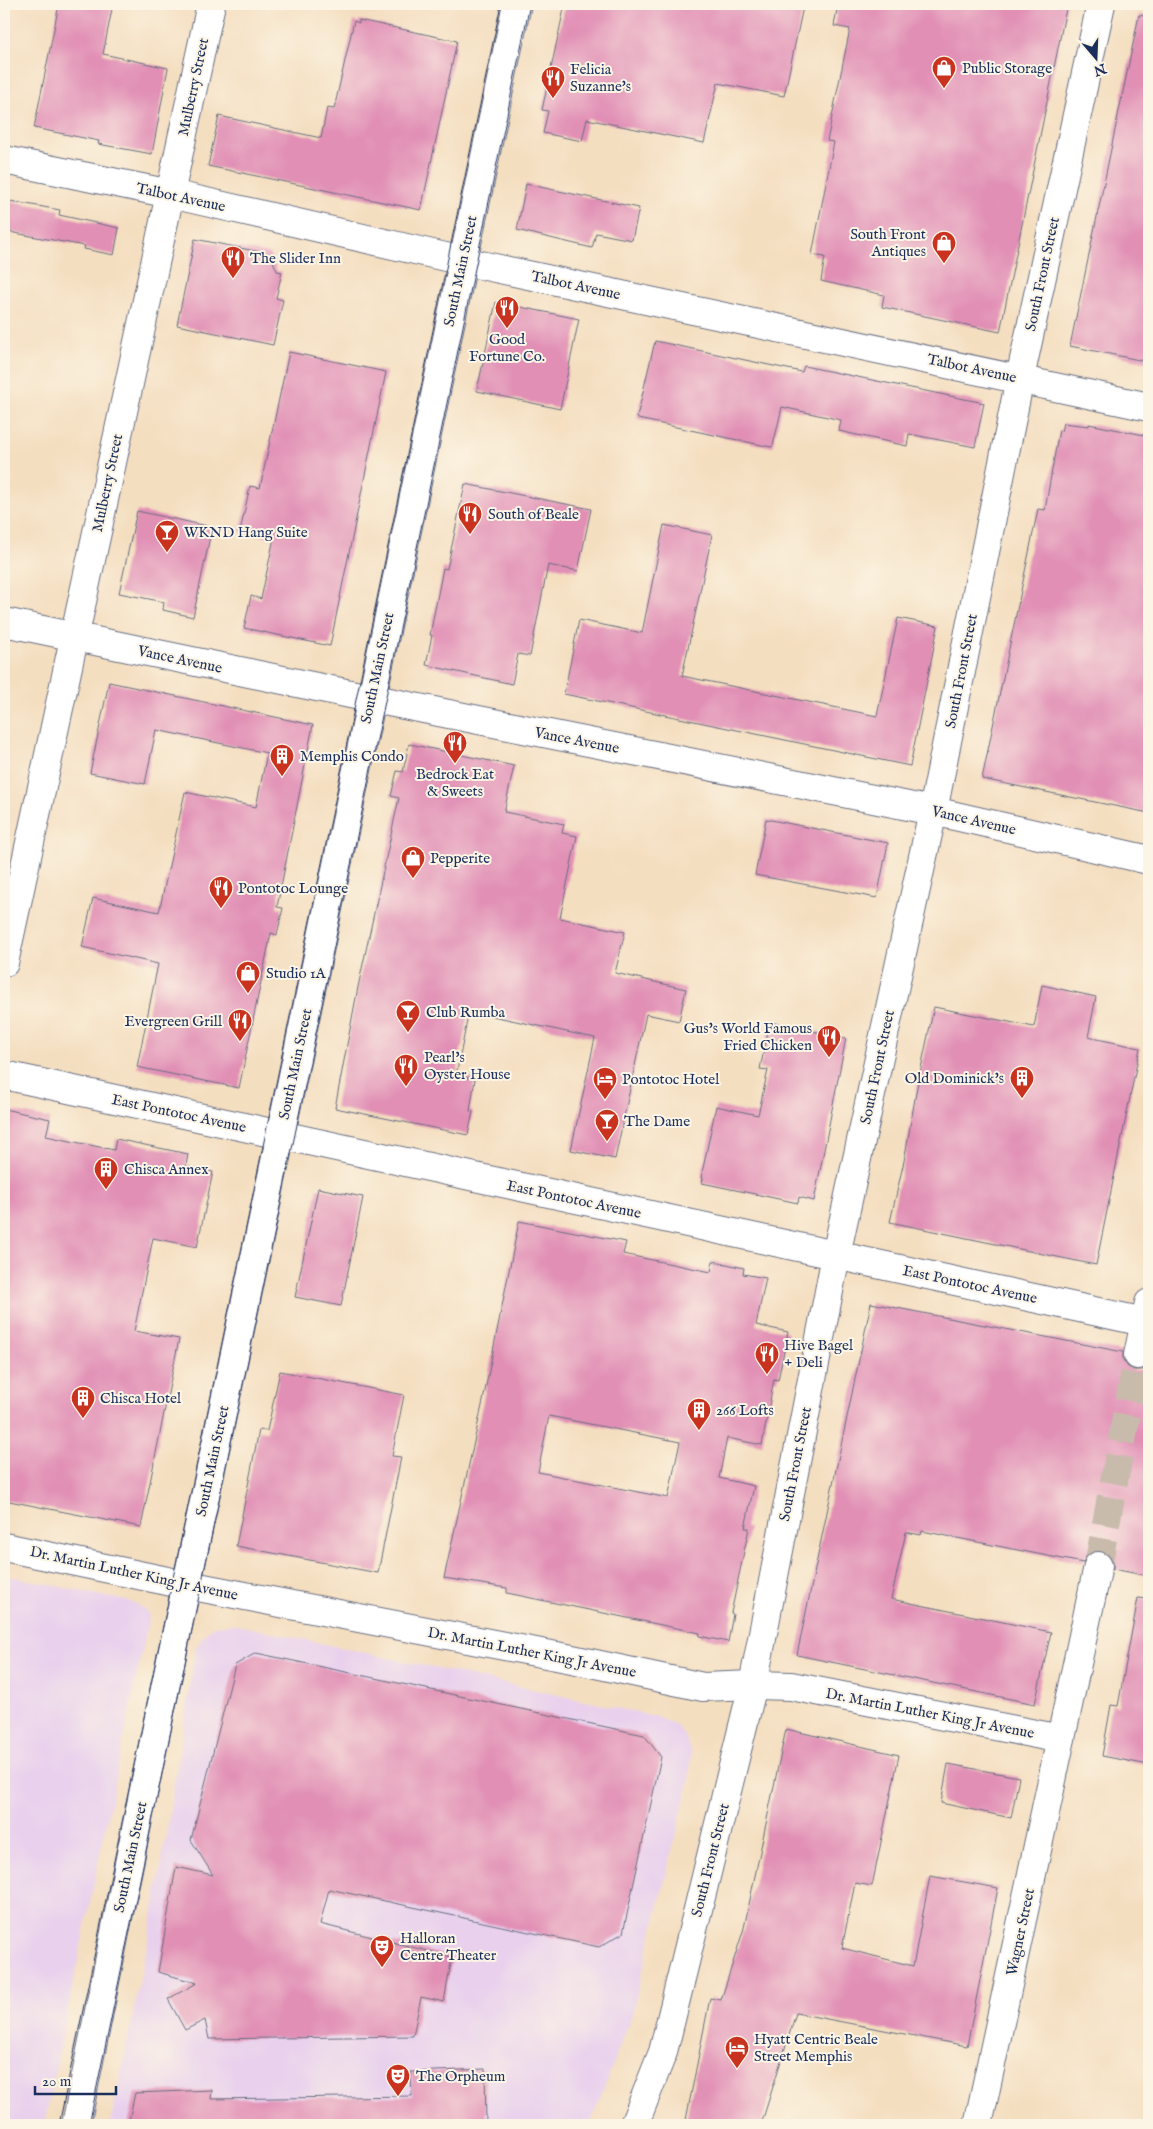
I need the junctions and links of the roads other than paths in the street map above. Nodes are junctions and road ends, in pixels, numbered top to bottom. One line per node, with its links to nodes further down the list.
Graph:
1 (211, 4): 5 (street, Mulberry Street)
2 (517, 4): 6 (street, South Main Street)
3 (1101, 4): 7 (street, South Front Street)
4 (4, 160): 5 (street, Talbot Avenue)
5 (170, 194): 6 (street, Talbot Avenue); 10 (street, Mulberry Street)
6 (462, 260): 7 (street, Talbot Avenue); 11 (street, South Main Street)
7 (1020, 378): 8 (street, Talbot Avenue); 12 (street, South Front Street)
8 (1149, 407)
9 (4, 622): 10 (street, Vance Avenue)
10 (73, 636): 11 (street, Vance Avenue); 14 (street, Mulberry Street)
11 (371, 698): 12 (street, Vance Avenue); 16 (street, South Main Street)
12 (933, 811): 13 (street, Vance Avenue); 17 (street, South Front Street)
13 (1149, 860)
14 (4, 963)
15 (4, 1075): 16 (street, East Pontotoc Avenue)
16 (281, 1135): 17 (street, East Pontotoc Avenue); 22 (street, South Main Street)
17 (836, 1255): 18 (street, East Pontotoc Avenue); 23 (street, South Front Street)
18 (1148, 1316): 19 (street)
19 (1138, 1355)
20 (4, 1547): 22 (street, Dr. Martin Luther King Jr Avenue)
21 (1098, 1566): 24 (street, Wagner Street)
22 (186, 1585): 23 (street, Dr. Martin Luther King Jr Avenue); 25 (street, South Main Street)
23 (753, 1685): 24 (street, Dr. Martin Luther King Jr Avenue); 26 (street, South Front Street)
24 (1061, 1739): 27 (street, Wagner Street)
25 (76, 2125)
26 (634, 2125)
27 (978, 2125)

